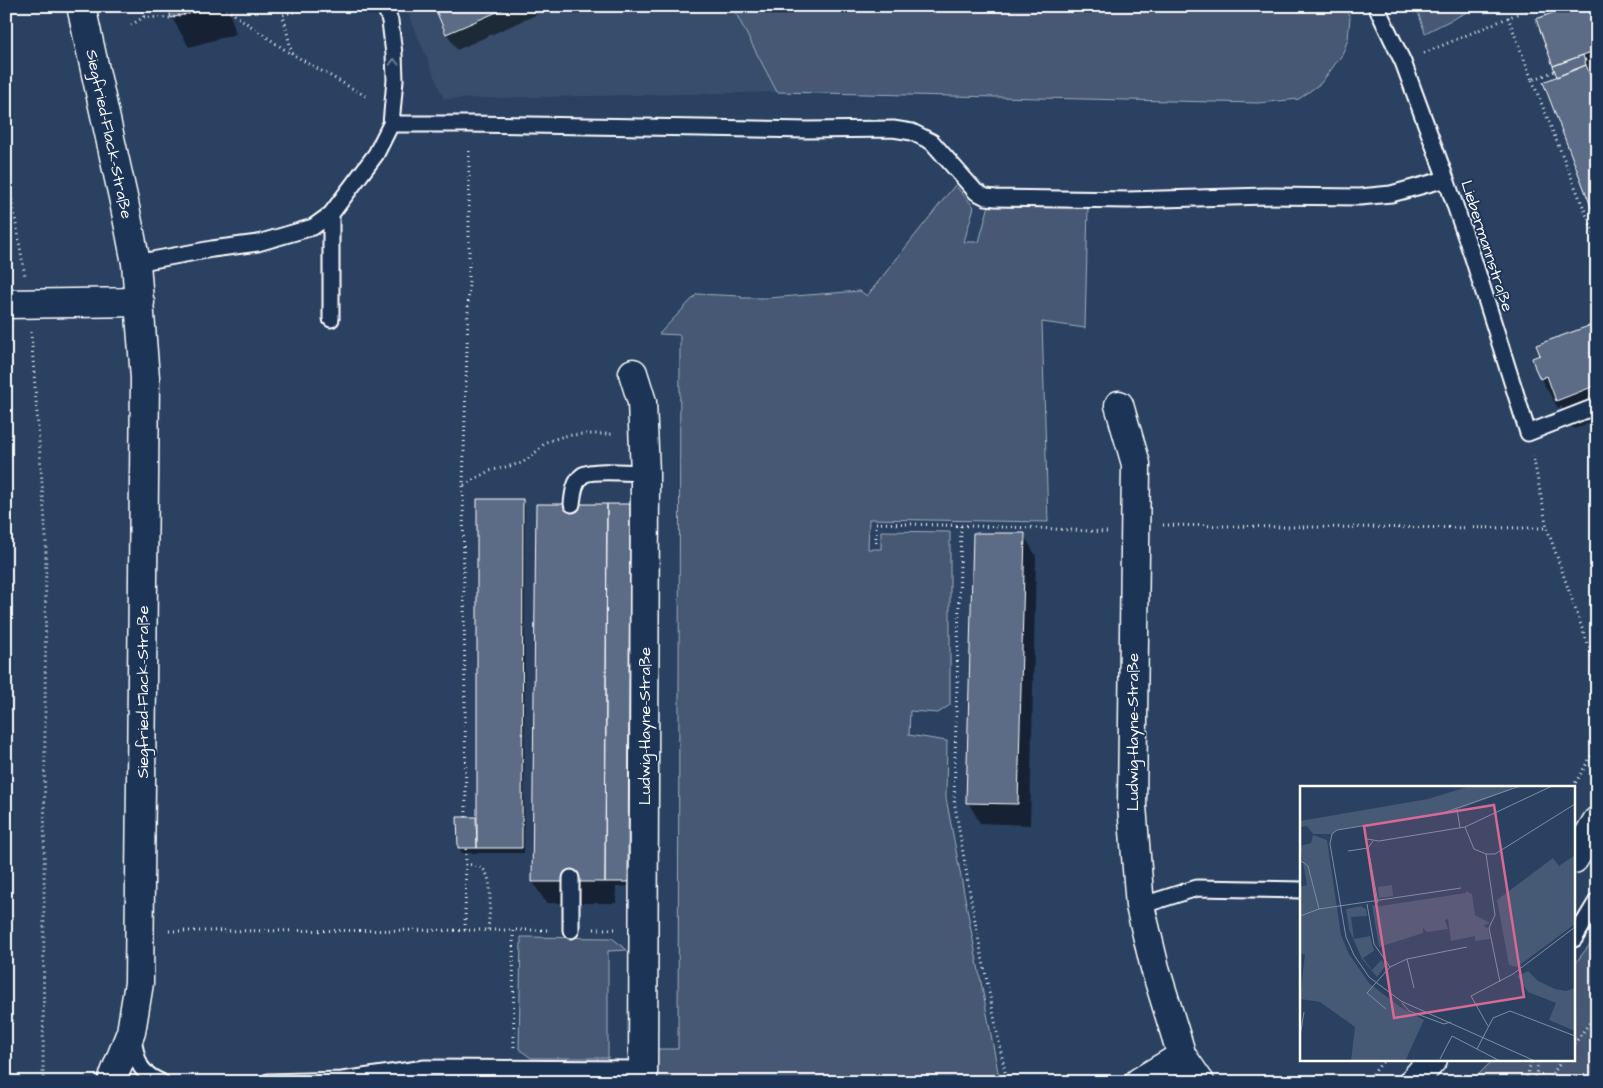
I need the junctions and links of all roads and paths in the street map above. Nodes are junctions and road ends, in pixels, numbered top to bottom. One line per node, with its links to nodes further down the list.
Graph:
1 (81, 6): 24 (street, Siegfried-Flack-Straße)
2 (141, 6): 9 (path)
3 (216, 6): 9 (path)
4 (222, 6): 13 (path)
5 (312, 6): 13 (path)
6 (385, 6): 18 (lane, one-way to 6)
7 (1376, 6): 21 (lane, Liebermannstraße)
8 (1536, 6): 10 (path)
9 (144, 17): 11 (path)
10 (1508, 17): 12 (path); 17 (path)
11 (130, 25)
12 (1428, 51)
13 (292, 54): 18 (path)
14 (1597, 55): 15 (path)
15 (1585, 60)
16 (1555, 71): 17 (path)
17 (1532, 80): 23 (path)
18 (391, 118): 19 (lane); 22 (lane)
19 (468, 124): 21 (lane); 34 (path)
20 (6, 165): 26 (path)
21 (1446, 179): 31 (lane, Liebermannstraße)
22 (331, 214): 24 (lane); 27 (lane)
23 (1597, 241)
24 (136, 263): 25 (street, Siegfried-Flack-Straße)
25 (140, 302): 26 (street); 57 (street, Siegfried-Flack-Straße)
26 (18, 304): 71 (path)
27 (330, 320)
28 (633, 373): 32 (street, Ludwig-Hayne-Straße)
29 (1118, 404): 38 (street, Ludwig-Hayne-Straße)
30 (1597, 406): 31 (lane)
31 (1528, 433): 37 (path)
32 (645, 434): 33 (street, Ludwig-Hayne-Straße); 34 (path)
33 (646, 473): 35 (lane); 52 (street, Ludwig-Hayne-Straße)
34 (463, 485): 43 (path)
35 (572, 504)
36 (961, 526): 38 (path); 39 (path); 74 (path)
37 (1547, 528): 38 (path); 40 (path)
38 (1135, 529): 51 (street, Ludwig-Hayne-Straße)
39 (876, 543)
40 (1597, 671)
41 (1597, 746): 42 (path)
42 (1574, 786)
43 (466, 817)
44 (1597, 822): 46 (street)
45 (466, 848): 47 (path)
46 (1576, 856)
47 (465, 864): 53 (path); 54 (path)
48 (571, 878): 56 (lane)
49 (1300, 890): 51 (lane)
50 (1597, 901): 58 (lane)
51 (1140, 906): 62 (street, Ludwig-Hayne-Straße)
52 (644, 928): 56 (path); 69 (street, Ludwig-Hayne-Straße)
53 (465, 930): 54 (path); 57 (path)
54 (488, 930): 55 (path)
55 (513, 930): 56 (path); 68 (path)
56 (571, 930)
57 (139, 931): 60 (street, Siegfried-Flack-Straße)
58 (1576, 936)
59 (1597, 1013): 61 (path)
60 (131, 1032): 70 (street, Siegfried-Flack-Straße); 72 (lane)
61 (1576, 1041)
62 (1182, 1056): 75 (street); 76 (street, Ludwig-Hayne-Straße)
63 (1384, 1060): 77 (path)
64 (1432, 1060): 78 (street)
65 (1532, 1060): 79 (path)
66 (1540, 1060): 80 (path)
67 (1562, 1060): 81 (path)
68 (514, 1067): 69 (lane); 73 (lane)
69 (644, 1076)
70 (113, 1078)
71 (43, 1082)
72 (161, 1082)
73 (268, 1082)
74 (1007, 1082)
75 (1140, 1082)
76 (1200, 1082)
77 (1366, 1082)
78 (1413, 1082)
79 (1528, 1082)
80 (1536, 1082)
81 (1547, 1082)

